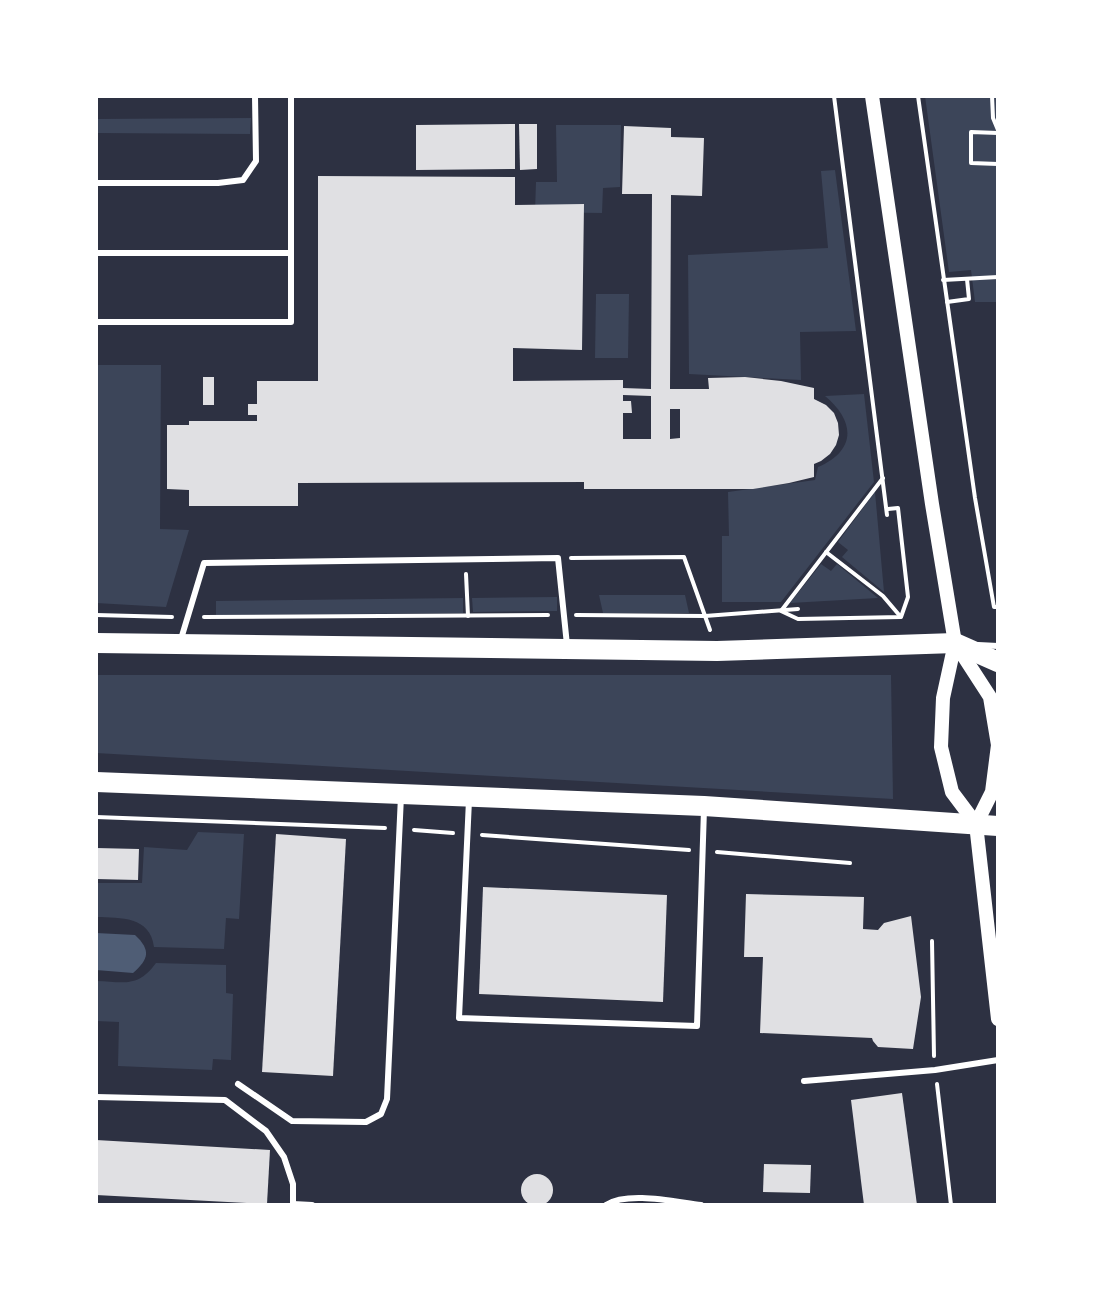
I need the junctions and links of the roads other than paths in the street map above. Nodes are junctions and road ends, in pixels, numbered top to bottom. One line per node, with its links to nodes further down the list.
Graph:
1 (255, 96): 4 (lane)
2 (291, 96): 6 (lane)
3 (872, 96): 9 (street)
4 (96, 183)
5 (96, 253): 6 (lane)
6 (291, 253): 7 (lane)
7 (96, 322)
8 (96, 643): 10 (main road)
9 (955, 643): 11 (lane); 12 (main road); 13 (main road); 18 (street); 18 (street)
10 (179, 644): 12 (main road); 12 (lane)
11 (998, 646)
12 (567, 649)
13 (998, 662)
14 (96, 782): 15 (main road)
15 (401, 795): 16 (main road); 24 (lane)
16 (469, 796): 17 (main road); 17 (lane)
17 (704, 806): 18 (main road)
18 (976, 824): 19 (main road); 20 (street)
19 (998, 826)
20 (997, 997): 21 (street)
21 (998, 1019)
22 (998, 1060): 23 (lane)
23 (804, 1081)
24 (238, 1084)
25 (96, 1097): 26 (lane)
26 (293, 1204): 27 (lane)
27 (312, 1205)
28 (606, 1205): 29 (lane)
29 (701, 1205)

